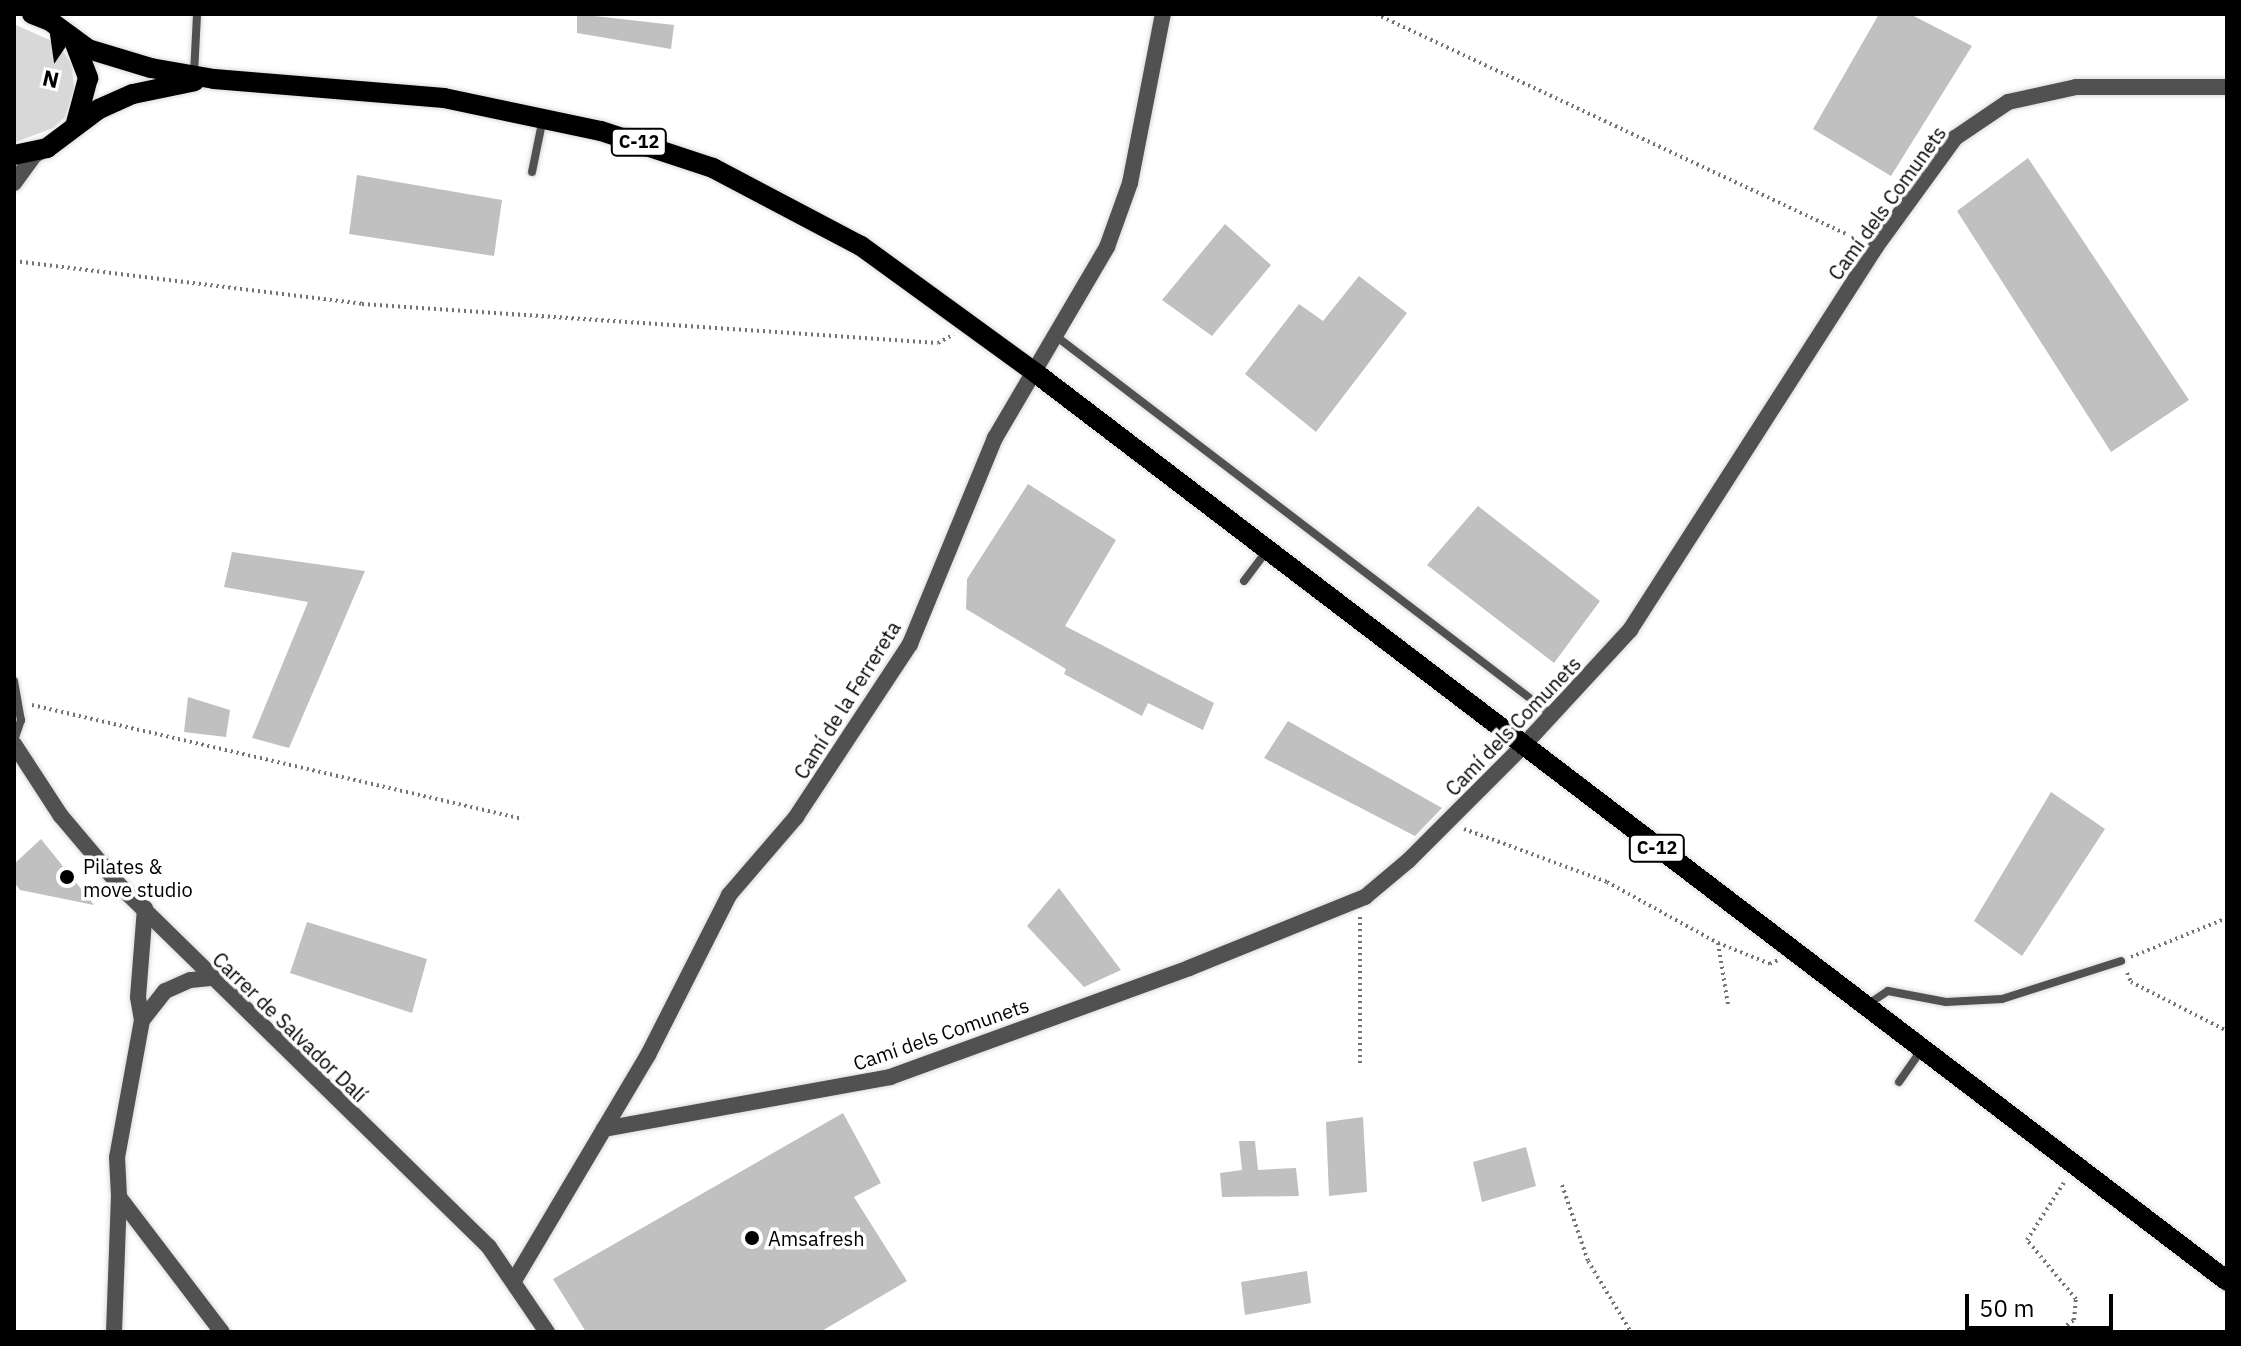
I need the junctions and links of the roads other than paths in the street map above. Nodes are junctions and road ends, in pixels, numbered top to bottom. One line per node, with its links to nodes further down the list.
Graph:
1 (32, 14): 4 (main road, C-12)
2 (197, 14): 5 (lane)
3 (1163, 14): 13 (street, Camí de la Ferrereta)
4 (61, 26): 5 (main road, C-12); 8 (main road)
5 (204, 77): 7 (main road, C-12); 8 (main road, C-12)
6 (2227, 87): 18 (street, Camí dels Comunets)
7 (543, 118): 11 (lane); 14 (main road, C-12)
8 (74, 127): 9 (main road, C-12)
9 (47, 148): 10 (main road, C-12); 12 (street)
10 (14, 155)
11 (532, 172)
12 (14, 183)
13 (1057, 337): 14 (street, Camí de la Ferrereta); 18 (lane)
14 (1037, 374): 15 (main road, C-12); 28 (street, Camí de la Ferrereta)
15 (1267, 550): 16 (lane); 20 (main road, C-12)
16 (1244, 581)
17 (14, 681): 19 (lane, Carrer de Salvador Dalí)
18 (1552, 715): 20 (street, Camí dels Comunets)
19 (14, 742): 21 (street, Carrer de Salvador Dalí)
20 (1523, 746): 24 (main road, C-12); 28 (street, Camí dels Comunets)
21 (145, 907): 23 (street, Carrer de Salvador Dalí); 25 (street)
22 (2121, 961): 24 (lane)
23 (210, 978): 25 (street); 30 (street, Carrer de Salvador Dalí)
24 (1866, 1006): 26 (main road, C-12)
25 (142, 1020): 29 (street)
26 (1922, 1049): 27 (lane); 31 (main road, C-12)
27 (1899, 1082)
28 (604, 1129): 30 (street, Camí de la Ferrereta)
29 (119, 1197): 32 (street); 33 (street)
30 (515, 1279): 34 (street, Carrer de Salvador Dalí)
31 (2227, 1281)
32 (114, 1332)
33 (222, 1332)
34 (547, 1332)

